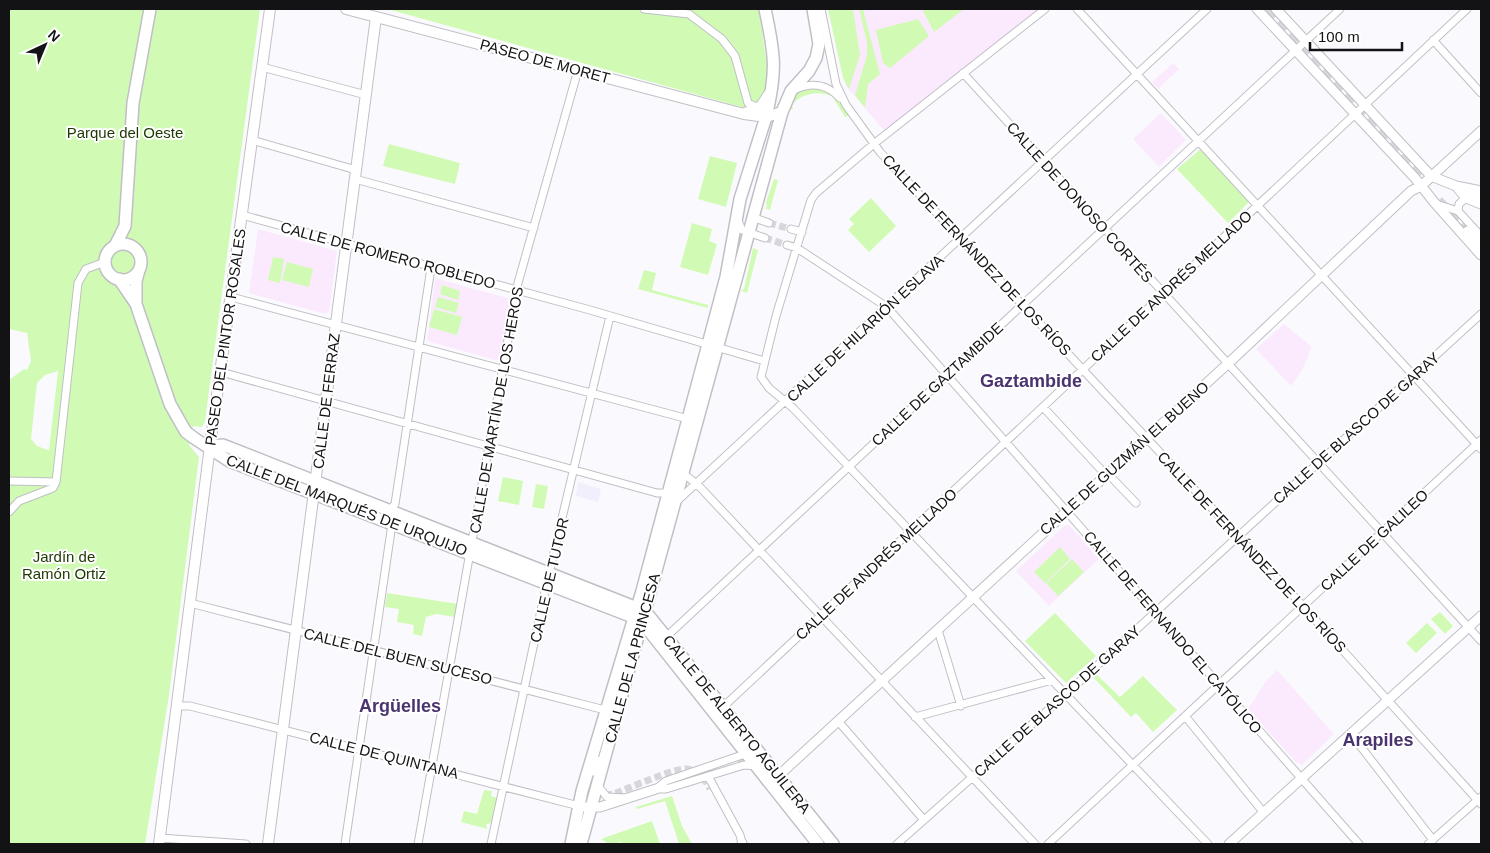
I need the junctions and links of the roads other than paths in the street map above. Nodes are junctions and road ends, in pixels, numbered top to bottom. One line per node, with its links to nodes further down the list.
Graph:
1 (150, 9): 51 (main road)
2 (270, 9): 21 (main road, PASEO DEL PINTOR ROSALES)
3 (346, 9): 15 (main road, PASEO DE MORET)
4 (644, 9): 30 (street)
5 (765, 9): 30 (main road, CALLE DE LA PRINCESA)
6 (813, 9): 20 (main road)
7 (820, 9): 18 (street, CALLE DE FERNÁNDEZ DE LOS RÍOS)
8 (1045, 9): 23 (street)
9 (1077, 9): 24 (street)
10 (1207, 9): 24 (street, CALLE DE HILARIÓN ESLAVA)
11 (1257, 9): 19 (street)
12 (1276, 9): 17 (street)
13 (1340, 9): 17 (street, CALLE DE GAZTAMBIDE)
14 (1467, 9): 16 (street, CALLE DE ANDRÉS MELLADO)
15 (376, 17): 22 (main road, PASEO DE MORET); 27 (main road, CALLE DE FERRAZ)
16 (1433, 40): 26 (street); 29 (street, CALLE DE ANDRÉS MELLADO)
17 (1305, 41): 19 (street, CALLE DE GAZTAMBIDE); 29 (street)
18 (827, 42): 20 (street); 28 (street, CALLE DE FERNÁNDEZ DE LOS RÍOS)
19 (1296, 50): 32 (street); 35 (street, CALLE DE GAZTAMBIDE)
20 (813, 64): 25 (main road, CALLE DE LA PRINCESA)
21 (262, 67): 27 (street); 34 (main road, PASEO DEL PINTOR ROSALES)
22 (578, 70): 30 (main road, PASEO DE MORET); 53 (street, CALLE DE MARTÍN DE LOS HEROS)
23 (963, 73): 36 (street); 37 (street, CALLE DE DONOSO CORTÉS)
24 (1136, 74): 35 (street); 37 (street, CALLE DE HILARIÓN ESLAVA)
25 (791, 91): 28 (street); 31 (main road, CALLE DE LA PRINCESA)
26 (1481, 93)
27 (366, 95): 38 (main road, CALLE DE FERRAZ)
28 (846, 104): 36 (street, CALLE DE FERNÁNDEZ DE LOS RÍOS)
29 (1365, 105): 32 (street, CALLE DE ANDRÉS MELLADO); 39 (street)
30 (763, 112): 31 (main road); 43 (main road, CALLE DE LA PRINCESA)
31 (782, 112): 49 (main road, CALLE DE LA PRINCESA)
32 (1355, 114): 40 (street); 46 (street, CALLE DE ANDRÉS MELLADO)
33 (1481, 131): 39 (street, CALLE DE GUZMÁN EL BUENO)
34 (252, 140): 38 (street); 48 (main road, PASEO DEL PINTOR ROSALES)
35 (1197, 141): 46 (street); 52 (street, CALLE DE GAZTAMBIDE)
36 (875, 143): 55 (street); 60 (street, CALLE DE FERNÁNDEZ DE LOS RÍOS)
37 (1044, 161): 52 (street, CALLE DE DONOSO CORTÉS); 60 (street, CALLE DE HILARIÓN ESLAVA)
38 (356, 174): 53 (street); 61 (main road, CALLE DE FERRAZ)
39 (1431, 176): 40 (street, CALLE DE GUZMÁN EL BUENO); 41 (street)
40 (1421, 186): 44 (street); 71 (street, CALLE DE GUZMÁN EL BUENO)
41 (1456, 186): 42 (street); 42 (street)
42 (1475, 195): 45 (street); 47 (street)
43 (740, 199): 57 (street, CALLE DE LA PRINCESA); 82 (main road, CALLE DE LA PRINCESA)
44 (1434, 202): 47 (street); 67 (street)
45 (1481, 204)
46 (1257, 206): 71 (street); 74 (street, CALLE DE ANDRÉS MELLADO)
47 (1458, 211): 58 (street)
48 (242, 215): 61 (street, CALLE DE ROMERO ROBLEDO); 75 (main road, PASEO DEL PINTOR ROSALES)
49 (752, 218): 50 (street); 57 (main road, CALLE DE LA PRINCESA)
50 (769, 223)
51 (125, 226): 63 (main road); 65 (main road)
52 (1104, 227): 74 (street, CALLE DE DONOSO CORTÉS); 77 (street, CALLE DE GAZTAMBIDE)
53 (534, 228): 73 (street, CALLE DE MARTÍN DE LOS HEROS)
54 (791, 229): 55 (street)
55 (802, 232): 66 (street)
56 (1468, 232): 64 (main road)
57 (748, 233): 59 (street); 82 (main road, CALLE DE LA PRINCESA)
58 (1481, 236)
59 (765, 238)
60 (962, 238): 77 (street, CALLE DE FERNÁNDEZ DE LOS RÍOS); 78 (street, CALLE DE HILARIÓN ESLAVA)
61 (346, 244): 69 (street, CALLE DE ROMERO ROBLEDO); 81 (main road, CALLE DE FERRAZ)
62 (787, 245): 66 (street, CALLE DE FERNANDO EL CATÓLICO)
63 (115, 246): 65 (main road); 68 (main road)
64 (1481, 246)
65 (134, 248): 70 (main road)
66 (797, 248): 78 (street, CALLE DE FERNANDO EL CATÓLICO); 84 (street)
67 (1481, 255)
68 (105, 262): 72 (main road); 108 (street)
69 (431, 268): 73 (street, CALLE DE ROMERO ROBLEDO); 83 (street)
70 (139, 270): 72 (main road); 76 (main road)
71 (1321, 276): 85 (street, CALLE DE GUZMÁN EL BUENO); 90 (street)
72 (119, 280): 76 (main road)
73 (517, 290): 80 (street, CALLE DE ROMERO ROBLEDO); 87 (street, CALLE DE MARTÍN DE LOS HEROS)
74 (1164, 294): 85 (street, CALLE DE DONOSO CORTÉS); 86 (street, CALLE DE ANDRÉS MELLADO)
75 (230, 297): 81 (street); 88 (main road, PASEO DEL PINTOR ROSALES)
76 (136, 304): 100 (main road)
77 (1023, 304): 86 (street, CALLE DE FERNÁNDEZ DE LOS RÍOS); 89 (street, CALLE DE GAZTAMBIDE)
78 (888, 307): 89 (street, CALLE DE FERNANDO EL CATÓLICO); 93 (street, CALLE DE HILARIÓN ESLAVA)
79 (1481, 314): 90 (street, CALLE DE BLASCO DE GARAY)
80 (610, 316): 82 (street, CALLE DE ROMERO ROBLEDO); 91 (street, CALLE DE TUTOR)
81 (336, 325): 83 (street); 92 (main road, CALLE DE FERRAZ)
82 (712, 346): 84 (street, CALLE DE ROMERO ROBLEDO); 95 (main road, CALLE DE LA PRINCESA)
83 (419, 348): 87 (street); 96 (street)
84 (764, 361): 93 (street)
85 (1228, 363): 97 (street, CALLE DE GUZMÁN EL BUENO); 102 (street, CALLE DE DONOSO CORTÉS)
86 (1083, 369): 94 (street, CALLE DE ANDRÉS MELLADO); 97 (street, CALLE DE FERNÁNDEZ DE LOS RÍOS)
87 (504, 370): 91 (street); 101 (street, CALLE DE MARTÍN DE LOS HEROS)
88 (221, 372): 92 (street); 100 (main road, PASEO DEL PINTOR ROSALES)
89 (946, 374): 98 (street, CALLE DE FERNANDO EL CATÓLICO); 103 (street, CALLE DE GAZTAMBIDE)
90 (1414, 376): 99 (street); 102 (street, CALLE DE BLASCO DE GARAY)
91 (592, 394): 95 (street); 104 (street, CALLE DE TUTOR)
92 (326, 401): 96 (street); 110 (main road, CALLE DE FERRAZ)
93 (786, 402): 103 (street); 109 (street, CALLE DE HILARIÓN ESLAVA)
94 (1043, 406): 98 (street, CALLE DE ANDRÉS MELLADO); 106 (street)
95 (692, 420): 105 (main road, CALLE DE LA PRINCESA)
96 (408, 424): 101 (street); 115 (street)
97 (1146, 437): 106 (street, CALLE DE GUZMÁN EL BUENO); 120 (street, CALLE DE FERNÁNDEZ DE LOS RÍOS)
98 (1006, 442): 114 (street, CALLE DE FERNANDO EL CATÓLICO); 118 (street, CALLE DE ANDRÉS MELLADO)
99 (1480, 444): 119 (street, CALLE DE GALILEO)
100 (210, 446): 110 (main road, CALLE DEL MARQUÉS DE URQUIJO); 125 (main road, PASEO DEL PINTOR ROSALES)
101 (490, 446): 104 (street); 121 (street, CALLE DE MARTÍN DE LOS HEROS)
102 (1318, 463): 119 (street, CALLE DE DONOSO CORTÉS); 120 (street, CALLE DE BLASCO DE GARAY)
103 (849, 467): 118 (street); 122 (street, CALLE DE GAZTAMBIDE)
104 (574, 470): 111 (street); 123 (street, CALLE DE TUTOR)
105 (679, 471): 109 (street); 111 (main road, CALLE DE LA PRINCESA); 112 (main road, CALLE DE LA PRINCESA)
106 (1106, 475): 113 (street); 114 (street, CALLE DE GUZMÁN EL BUENO)
107 (9, 481): 108 (street)
108 (56, 482): 116 (street)
109 (697, 484): 112 (street, CALLE DE HILARIÓN ESLAVA); 122 (street)
110 (315, 488): 115 (main road, CALLE DEL MARQUÉS DE URQUIJO); 117 (main road, CALLE DEL MARQUÉS DE URQUIJO); 132 (main road, CALLE DE FERRAZ)
111 (668, 493): 128 (main road, CALLE DE LA PRINCESA)
112 (675, 503): 128 (main road, CALLE DE LA PRINCESA)
113 (1136, 503)
114 (1066, 510): 124 (street, CALLE DE GUZMÁN EL BUENO); 127 (street, CALLE DE FERNANDO EL CATÓLICO)
115 (389, 511): 121 (main road, CALLE DEL MARQUÉS DE URQUIJO)
116 (9, 512)
117 (392, 524): 121 (main road, CALLE DEL MARQUÉS DE URQUIJO); 136 (street)
118 (910, 531): 124 (street); 129 (street, CALLE DE ANDRÉS MELLADO)
119 (1382, 533): 126 (street, CALLE DE GALILEO); 131 (street, CALLE DE DONOSO CORTÉS)
120 (1238, 536): 126 (street, CALLE DE FERNÁNDEZ DE LOS RÍOS); 127 (street, CALLE DE BLASCO DE GARAY)
121 (472, 548): 123 (main road, CALLE DEL MARQUÉS DE URQUIJO); 137 (street, CALLE DE MARTÍN DE LOS HEROS)
122 (759, 550): 129 (street); 134 (street, CALLE DE GAZTAMBIDE)
123 (549, 578): 128 (main road, CALLE DEL MARQUÉS DE URQUIJO); 141 (street, CALLE DE TUTOR)
124 (974, 597): 133 (street, CALLE DE GUZMÁN EL BUENO); 138 (street)
125 (190, 603): 132 (street, CALLE DEL BUEN SUCESO); 145 (main road, PASEO DEL PINTOR ROSALES)
126 (1303, 606): 140 (street, CALLE DE GALILEO); 144 (street, CALLE DE FERNÁNDEZ DE LOS RÍOS)
127 (1155, 612): 140 (street, CALLE DE FERNANDO EL CATÓLICO); 143 (street, CALLE DE BLASCO DE GARAY)
128 (639, 615): 134 (main road, CALLE DE ALBERTO AGUILERA); 142 (main road, CALLE DE LA PRINCESA); 155 (main road, CALLE DE ALBERTO AGUILERA); 165 (main road, CALLE DE LA PRINCESA)
129 (821, 616): 139 (street); 147 (street, CALLE DE ANDRÉS MELLADO)
130 (1481, 616): 131 (street)
131 (1469, 627): 135 (street, CALLE DE DONOSO CORTÉS); 144 (street)
132 (296, 630): 136 (street, CALLE DEL BUEN SUCESO); 152 (main road, CALLE DE FERRAZ)
133 (938, 630): 139 (street, CALLE DE GUZMÁN EL BUENO); 146 (street)
134 (666, 637): 147 (main road, CALLE DE ALBERTO AGUILERA)
135 (1481, 641)
136 (374, 650): 137 (street, CALLE DEL BUEN SUCESO); 154 (street)
137 (451, 669): 141 (street, CALLE DEL BUEN SUCESO); 158 (street, CALLE DE MARTÍN DE LOS HEROS)
138 (1052, 680): 143 (street); 146 (street)
139 (882, 681): 150 (street); 151 (street, CALLE DE GUZMÁN EL BUENO)
140 (1218, 684): 149 (street, CALLE DE GALILEO); 163 (street, CALLE DE FERNANDO EL CATÓLICO)
141 (525, 688): 148 (street, CALLE DEL BUEN SUCESO); 164 (street, CALLE DE TUTOR)
142 (613, 689): 148 (main road, CALLE DE LA PRINCESA); 159 (street, CALLE DE LA PRINCESA)
143 (1066, 694): 156 (street); 162 (street, CALLE DE BLASCO DE GARAY)
144 (1388, 700): 153 (street); 170 (street, CALLE DE FERNÁNDEZ DE LOS RÍOS)
145 (177, 706): 152 (street, CALLE DE QUINTANA); 175 (main road, PASEO DEL PINTOR ROSALES)
146 (961, 706): 150 (street)
147 (722, 708): 161 (main road, CALLE DE ALBERTO AGUILERA)
148 (605, 710): 171 (main road, CALLE DE LA PRINCESA)
149 (1184, 716): 156 (street, CALLE DE GALILEO); 173 (street)
150 (915, 717): 162 (street)
151 (838, 721): 161 (street, CALLE DE GUZMÁN EL BUENO); 174 (street)
152 (284, 730): 154 (street, CALLE DE QUINTANA); 178 (main road, CALLE DE FERRAZ)
153 (1351, 734): 163 (street); 176 (street)
154 (359, 748): 158 (street, CALLE DE QUINTANA); 179 (street)
155 (741, 758): 157 (main road, CALLE DE ALBERTO AGUILERA); 166 (street)
156 (1134, 765): 190 (street, CALLE DE GALILEO); 191 (street)
157 (759, 766): 160 (street); 161 (street); 168 (main road, CALLE DE ALBERTO AGUILERA)
158 (431, 767): 164 (street, CALLE DE QUINTANA); 180 (street, CALLE DE MARTÍN DE LOS HEROS)
159 (594, 772)
160 (708, 776): 166 (street); 184 (street)
161 (777, 777): 168 (street); 187 (main road, CALLE DE ALBERTO AGUILERA)
162 (972, 778): 174 (street, CALLE DE BLASCO DE GARAY); 189 (street)
163 (1301, 778): 173 (street); 193 (street, CALLE DE FERNANDO EL CATÓLICO)
164 (503, 786): 171 (street, CALLE DE QUINTANA); 181 (street, CALLE DE TUTOR)
165 (598, 786): 169 (street); 172 (main road, CALLE DE LA PRINCESA)
166 (656, 789): 169 (street)
167 (710, 789): 184 (street)
168 (778, 789): 185 (main road, CALLE DE ALBERTO AGUILERA); 186 (street, CALLE DE ALBERTO AGUILERA)
169 (626, 798): 172 (street)
170 (1480, 800): 176 (street)
171 (579, 806): 172 (street, CALLE DE QUINTANA); 182 (main road, CALLE DE LA PRINCESA)
172 (591, 808): 183 (main road, CALLE DE LA PRINCESA)
173 (1264, 813): 192 (street)
174 (924, 820): 188 (street, CALLE DE BLASCO DE GARAY)
175 (160, 841): 177 (street)
176 (1431, 842)
177 (246, 844)
178 (268, 844)
179 (344, 844)
180 (418, 844)
181 (491, 844)
182 (571, 844)
183 (581, 844)
184 (742, 844)
185 (818, 844)
186 (826, 844)
187 (834, 844)
188 (898, 844)
189 (1035, 844)
190 (1048, 844)
191 (1208, 844)
192 (1229, 844)
193 (1359, 844)

